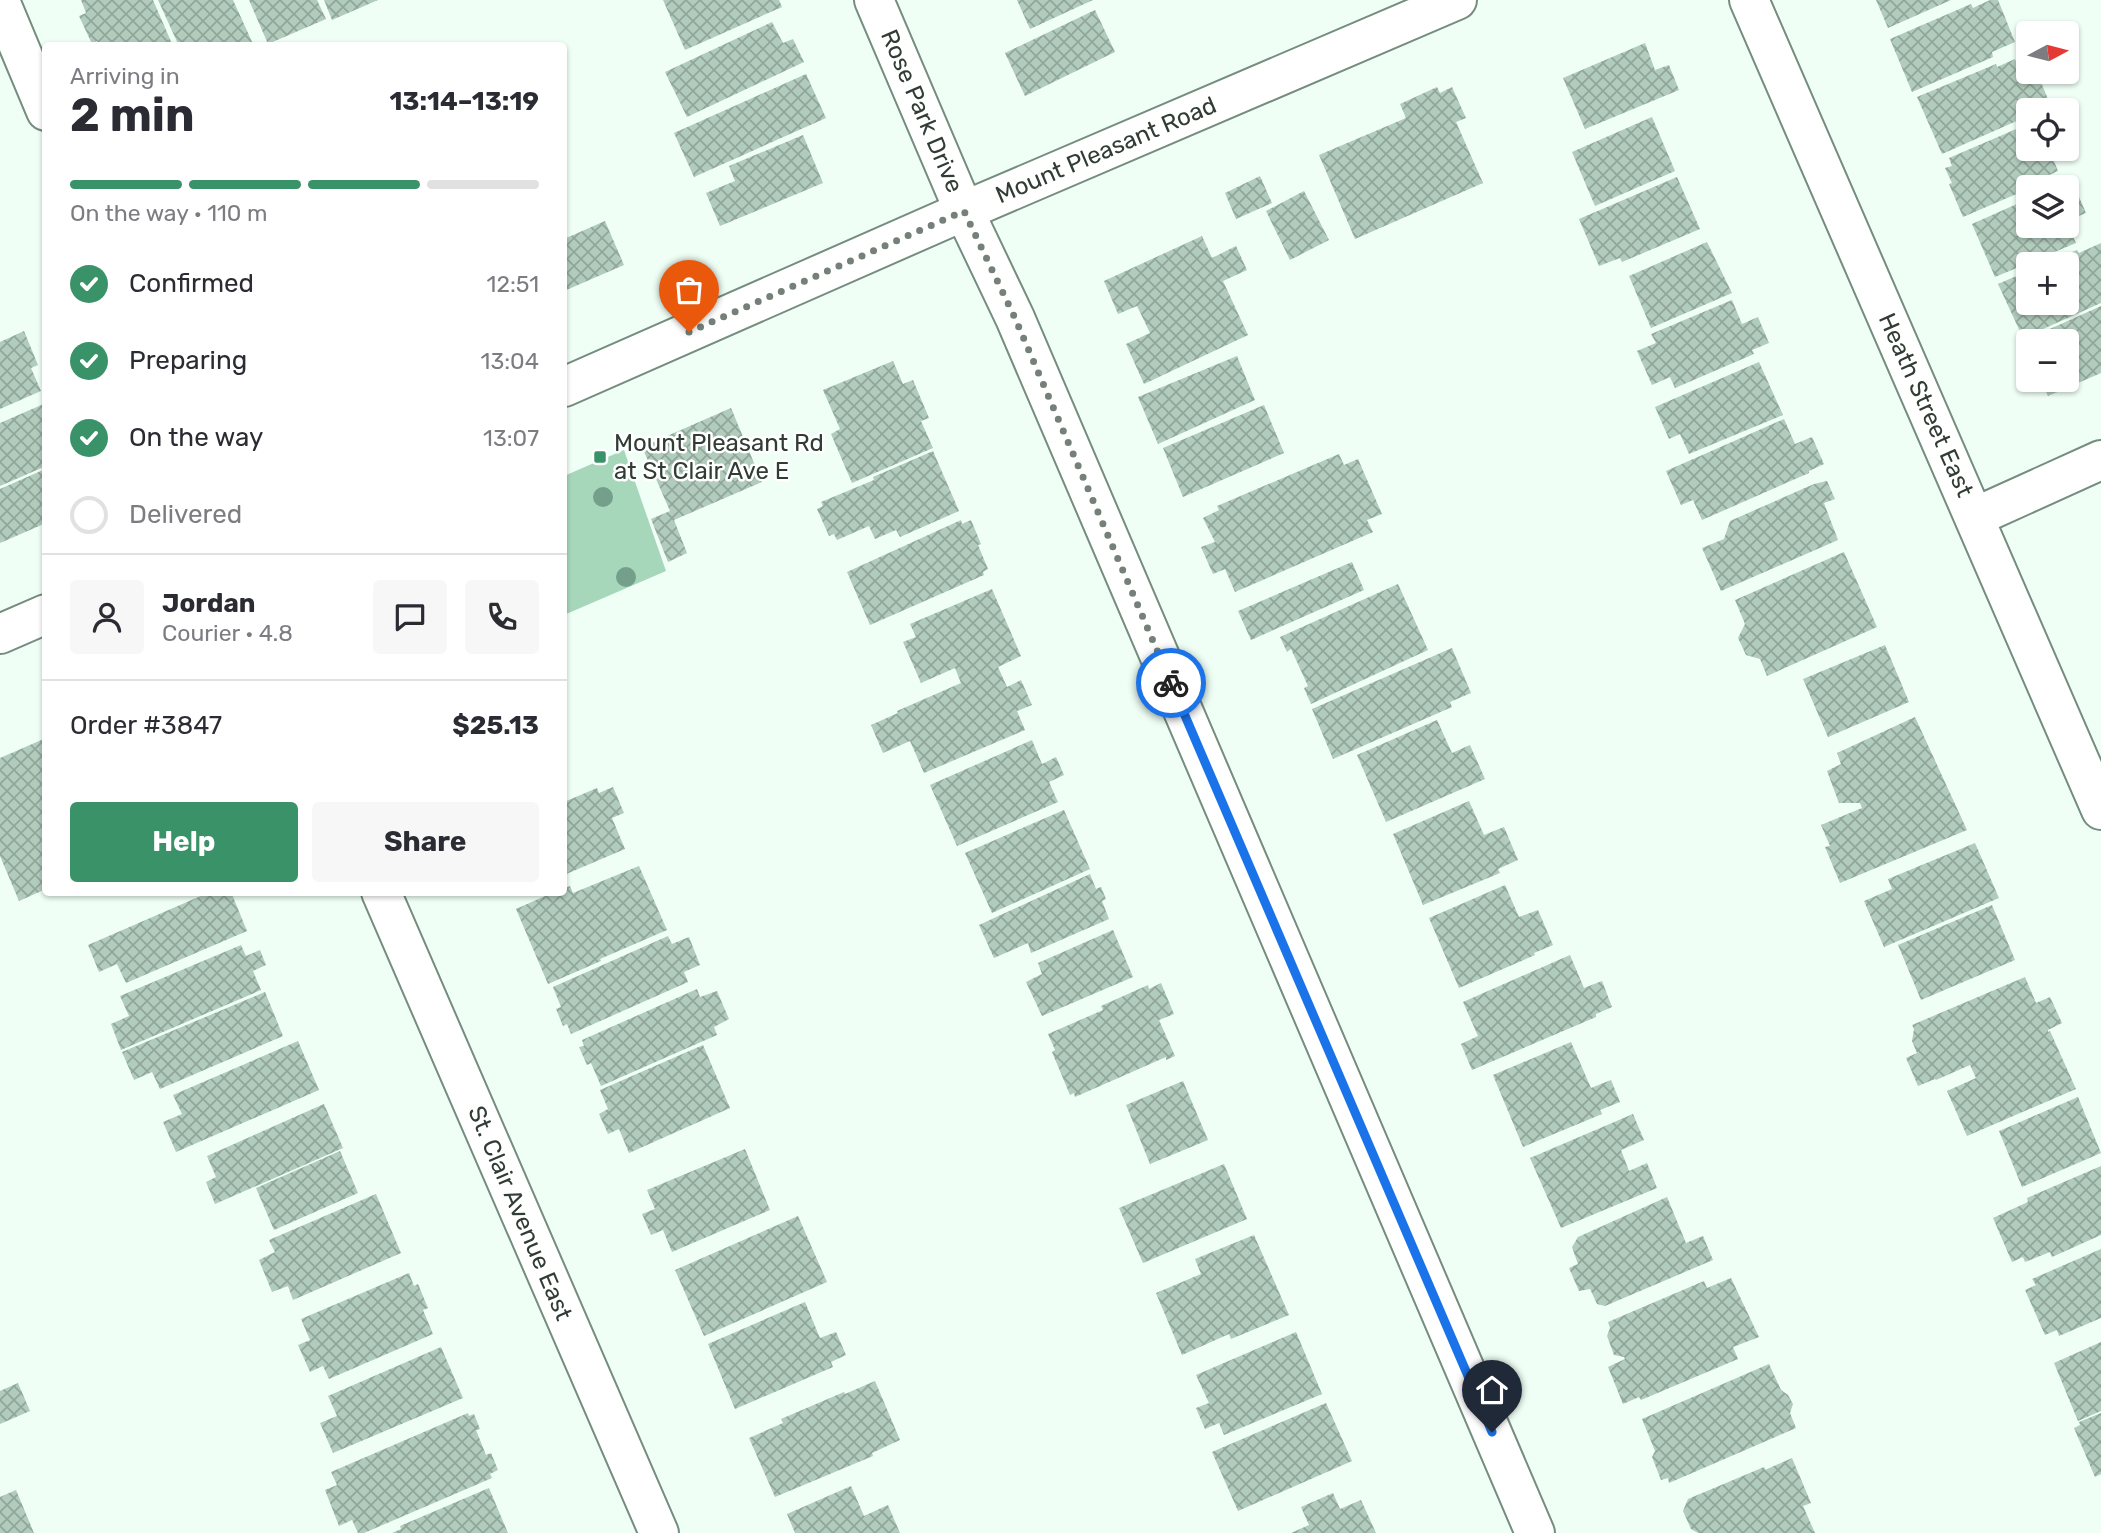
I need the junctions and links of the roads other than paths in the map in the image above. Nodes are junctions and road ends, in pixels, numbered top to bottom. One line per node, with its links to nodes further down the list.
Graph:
1 (874, 0): 6 (street, Rose Park Drive)
2 (1457, 0): 6 (street, Mount Pleasant Road)
3 (1749, 0): 9 (street, Heath Street East)
4 (0, 1): 5 (street)
5 (42, 101)
6 (964, 211): 7 (street, Mount Pleasant Road); 15 (street, Rose Park Drive)
7 (567, 386)
8 (2101, 460): 9 (street)
9 (1975, 517): 12 (street, Heath Street East)
10 (42, 616): 11 (street)
11 (0, 634)
12 (2101, 810)
13 (383, 896): 14 (street, St. Clair Avenue East)
14 (659, 1533)
15 (1535, 1533)

